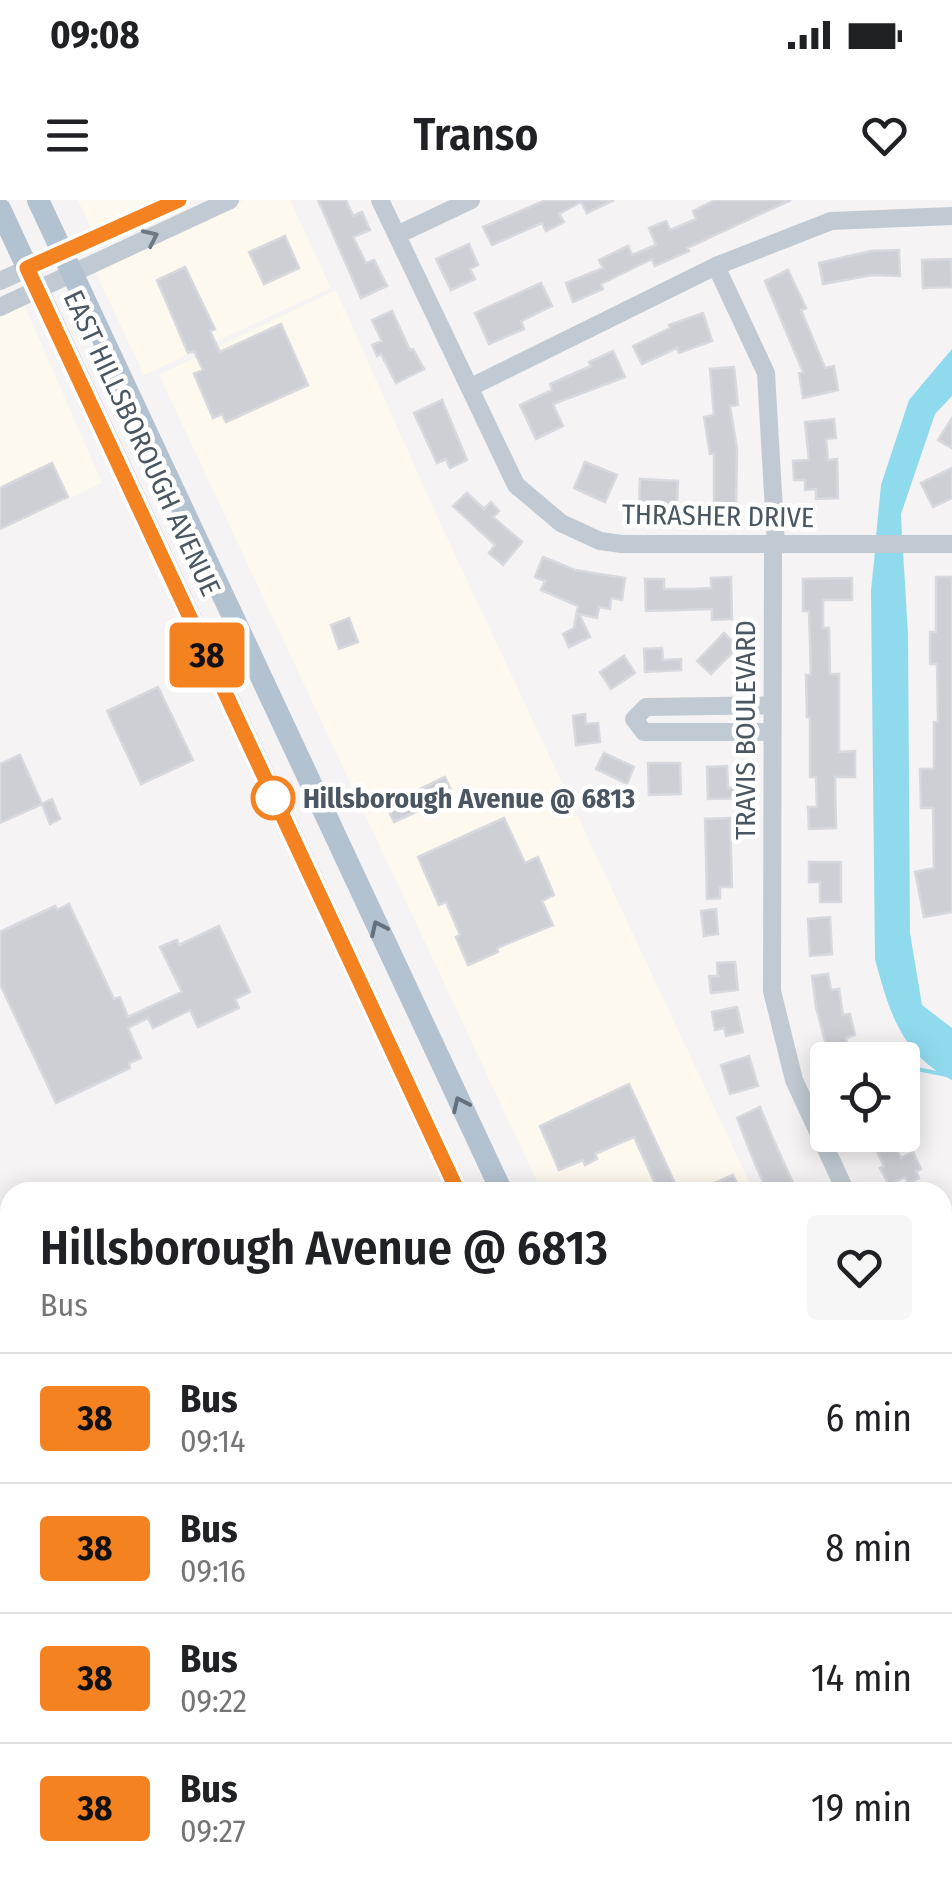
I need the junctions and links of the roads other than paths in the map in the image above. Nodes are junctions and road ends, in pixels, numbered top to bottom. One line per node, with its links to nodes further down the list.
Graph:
1 (38, 200): 9 (main road, EAST HILLSBOROUGH AVENUE)
2 (179, 200): 9 (street)
3 (230, 200): 12 (street, one-way to 3)
4 (380, 200): 8 (street, THRASHER DRIVE)
5 (471, 200): 8 (street)
6 (0, 209): 11 (main road, EAST HILLSBOROUGH AVENUE)
7 (952, 216): 10 (street)
8 (397, 235): 16 (street, THRASHER DRIVE)
9 (63, 252): 11 (street); 12 (main road, EAST HILLSBOROUGH AVENUE)
10 (716, 266): 16 (street); 18 (street, TRAVIS BOULEVARD)
11 (27, 268): 13 (street); 14 (main road, EAST HILLSBOROUGH AVENUE)
12 (73, 274): 14 (street); 21 (main road, EAST HILLSBOROUGH AVENUE)
13 (0, 281)
14 (38, 290): 15 (street); 22 (main road, EAST HILLSBOROUGH AVENUE)
15 (0, 307)
16 (471, 387): 18 (street, THRASHER DRIVE)
17 (952, 544): 18 (street, THRASHER DRIVE)
18 (776, 545): 19 (street, TRAVIS BOULEVARD)
19 (772, 705): 20 (street, TRAVIS BOULEVARD); 20 (street)
20 (772, 732): 27 (street, TRAVIS BOULEVARD)
21 (292, 742): 22 (main road); 23 (main road, EAST HILLSBOROUGH AVENUE, one-way to 21)
22 (255, 758): 24 (main road, EAST HILLSBOROUGH AVENUE)
23 (413, 1002): 24 (main road); 26 (main road, EAST HILLSBOROUGH AVENUE, one-way to 23)
24 (376, 1019): 25 (main road, EAST HILLSBOROUGH AVENUE)
25 (453, 1182)
26 (497, 1182)
27 (841, 1182)

